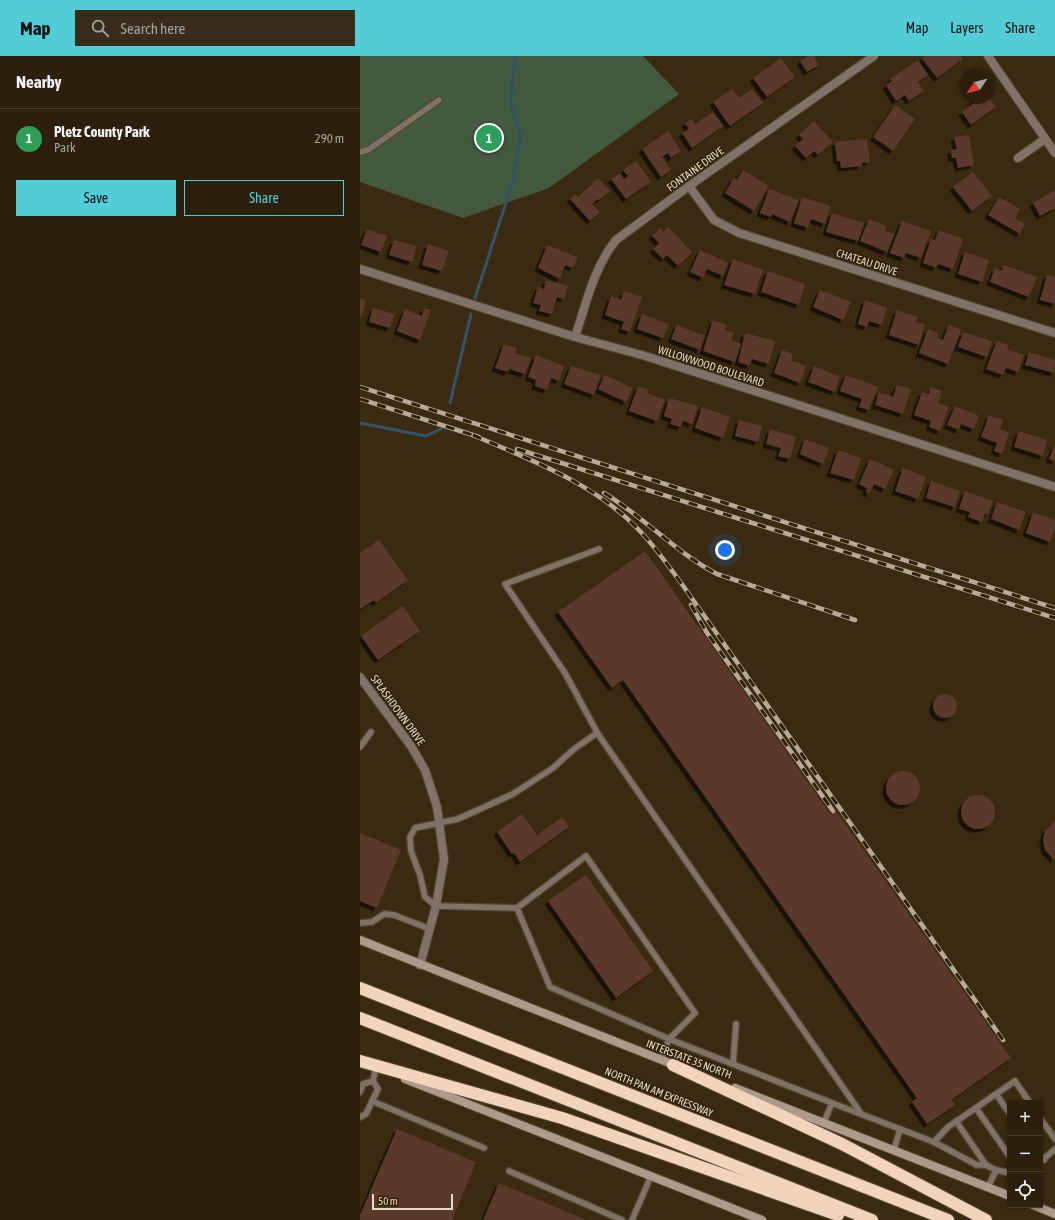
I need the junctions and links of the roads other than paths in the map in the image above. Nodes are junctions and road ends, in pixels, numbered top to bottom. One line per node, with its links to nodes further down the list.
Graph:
1 (874, 56): 8 (street, FONTAINE DRIVE)
2 (988, 56): 4 (street)
3 (439, 100): 5 (lane)
4 (1045, 139): 6 (street); 7 (street)
5 (360, 152)
6 (1055, 153)
7 (1018, 158)
8 (689, 186): 10 (street, CHATEAU DRIVE); 11 (street, FONTAINE DRIVE)
9 (360, 269): 11 (street, WILLOWWOOD BOULEVARD)
10 (1055, 333)
11 (575, 337): 12 (street, WILLOWWOOD BOULEVARD)
12 (1055, 487)
13 (600, 549): 16 (lane)
14 (361, 682): 18 (street, SPLASHDOWN DRIVE)
15 (371, 732): 17 (lane)
16 (597, 732): 18 (lane); 42 (lane)
17 (360, 747)
18 (439, 822): 19 (street, SPLASHDOWN DRIVE); 19 (lane)
19 (436, 906): 20 (lane); 22 (street, SPLASHDOWN DRIVE)
20 (517, 908): 28 (lane); 28 (lane)
21 (360, 923): 22 (lane)
22 (430, 928): 24 (street, SPLASHDOWN DRIVE)
23 (360, 940): 24 (main road, INTERSTATE 35 NORTH)
24 (420, 965): 29 (main road, INTERSTATE 35 NORTH)
25 (360, 988): 69 (highway, NORTH PAN AM EXPRESSWAY)
26 (360, 1018): 68 (highway)
27 (736, 1024): 31 (lane)
28 (669, 1039): 29 (lane); 31 (lane)
29 (661, 1060): 32 (main road, INTERSTATE 35 NORTH)
30 (360, 1061): 33 (main road); 67 (highway)
31 (733, 1064): 39 (lane)
32 (673, 1065): 45 (main road, INTERSTATE 35 NORTH); 70 (highway)
33 (376, 1067): 34 (lane); 59 (main road)
34 (374, 1081): 35 (lane); 38 (lane)
35 (360, 1092)
36 (996, 1094): 37 (lane); 40 (lane); 41 (lane)
37 (1028, 1100)
38 (372, 1101): 43 (lane); 50 (lane)
39 (832, 1103): 42 (lane); 45 (lane)
40 (976, 1108): 44 (lane); 53 (lane)
41 (1007, 1110)
42 (860, 1112): 47 (lane)
43 (360, 1117)
44 (956, 1121): 49 (lane); 55 (lane)
45 (824, 1122): 52 (main road, INTERSTATE 35 NORTH)
46 (1043, 1122): 48 (lane)
47 (900, 1129): 49 (lane); 52 (lane)
48 (1055, 1140)
49 (934, 1142): 55 (lane)
50 (484, 1148)
51 (1055, 1149): 54 (lane)
52 (894, 1150): 60 (main road, INTERSTATE 35 NORTH)
53 (1007, 1153)
54 (1043, 1158)
55 (986, 1165): 56 (lane)
56 (996, 1170): 58 (lane); 60 (lane)
57 (509, 1171): 64 (lane)
58 (1007, 1172)
59 (651, 1176): 65 (lane); 66 (main road)
60 (988, 1187): 61 (main road, INTERSTATE 35 NORTH)
61 (1007, 1195)
62 (1040, 1208): 63 (main road)
63 (1055, 1214)
64 (622, 1220)
65 (632, 1220)
66 (762, 1220)
67 (851, 1220)
68 (872, 1220)
69 (948, 1220)
70 (986, 1220)

